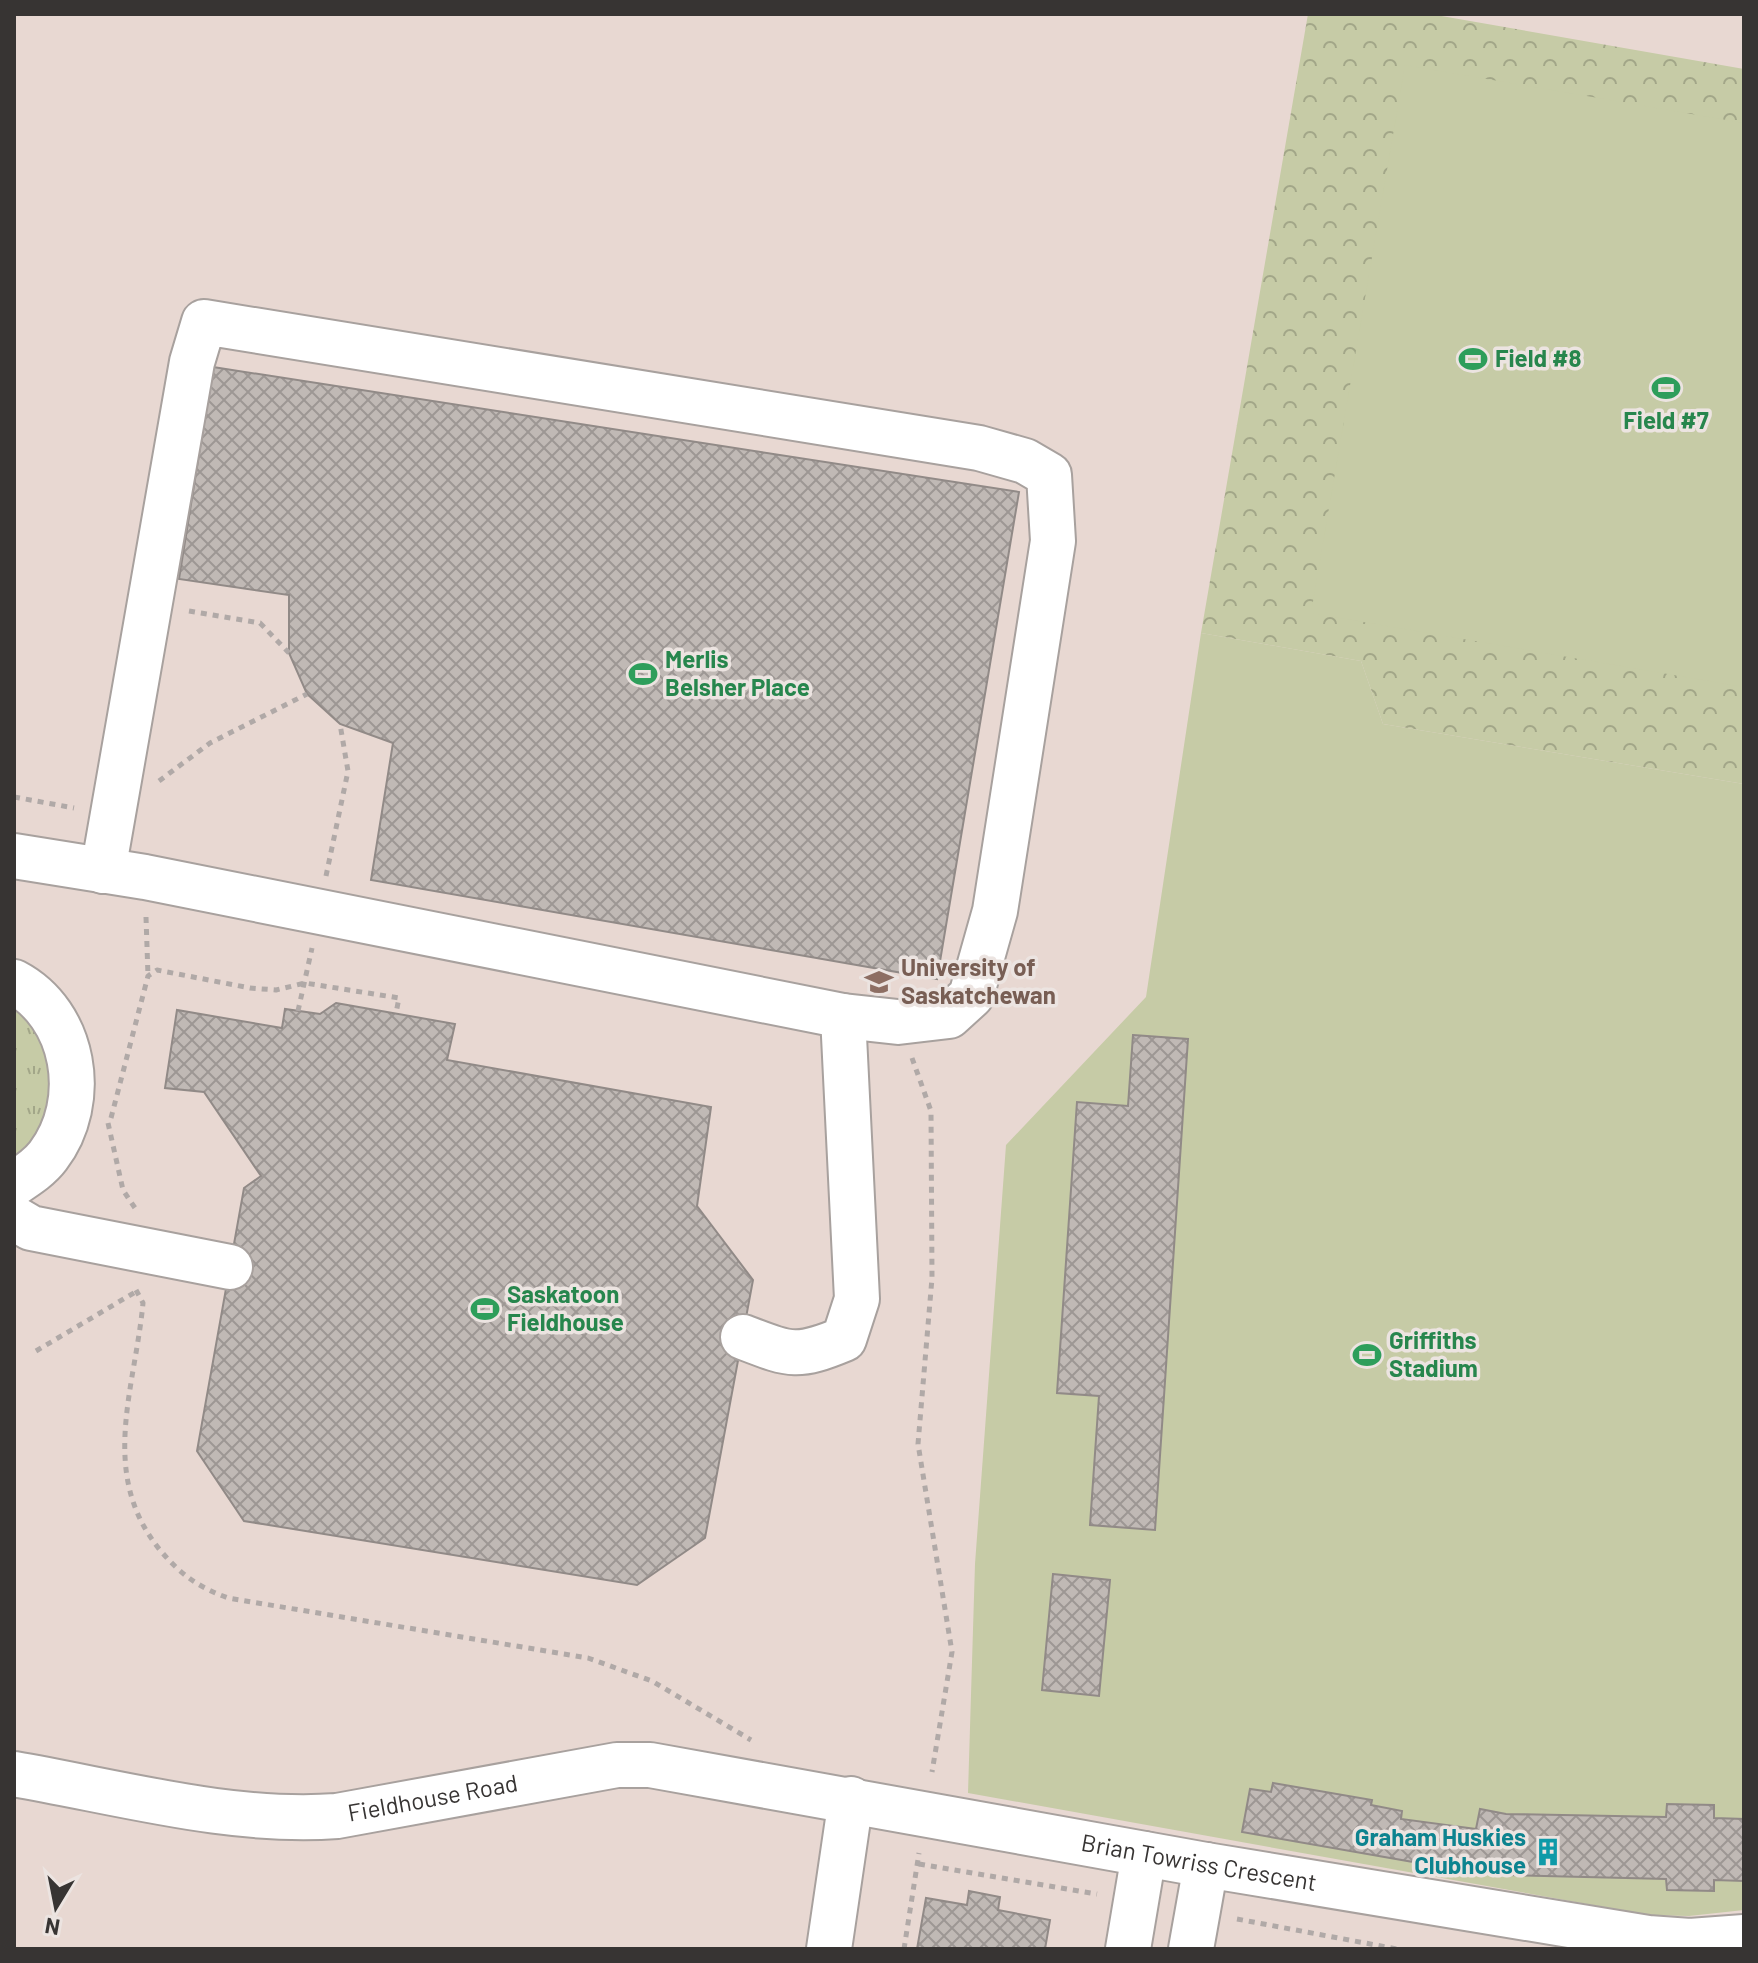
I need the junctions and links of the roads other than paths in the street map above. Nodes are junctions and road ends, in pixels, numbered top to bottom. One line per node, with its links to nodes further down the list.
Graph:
1 (14, 856): 2 (street)
2 (124, 874): 4 (street); 4 (street)
3 (14, 982): 5 (street)
4 (843, 1016): 8 (street)
5 (14, 1184)
6 (14, 1218): 7 (street)
7 (230, 1267)
8 (743, 1337)
9 (14, 1774): 10 (street, Fieldhouse Road)
10 (851, 1799): 11 (street, Brian Towriss Crescent); 14 (street)
11 (1144, 1854): 12 (street, Brian Towriss Crescent); 15 (street)
12 (1206, 1865): 13 (street, Brian Towriss Crescent); 16 (street)
13 (1744, 1937)
14 (829, 1949)
15 (1128, 1949)
16 (1191, 1949)

